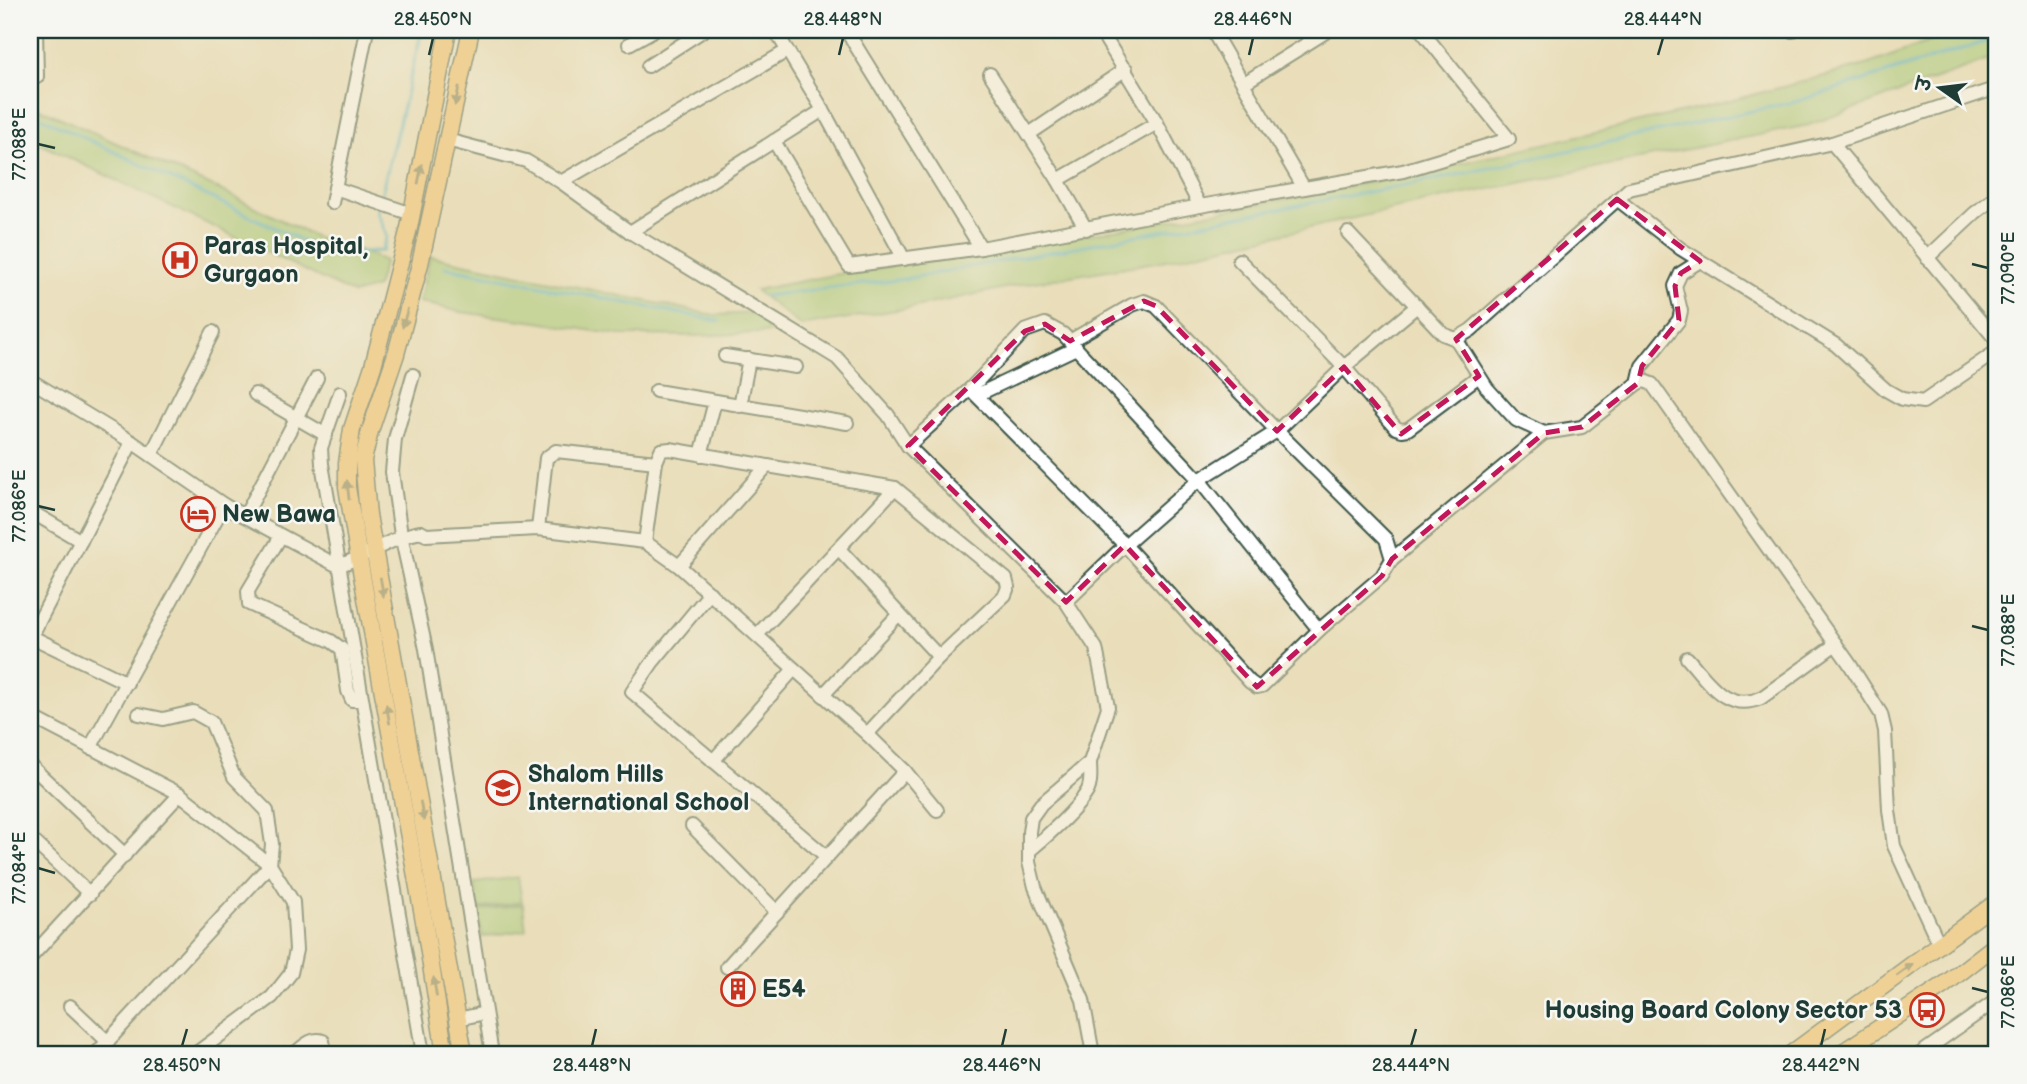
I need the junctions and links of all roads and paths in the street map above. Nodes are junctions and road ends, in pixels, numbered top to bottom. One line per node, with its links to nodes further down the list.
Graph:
1 (36, 30): 18 (street)
2 (367, 30): 29 (street)
3 (448, 30): 35 (main road, one-way to 3)
4 (471, 30): 24 (main road, one-way to 24)
5 (654, 30): 13 (street)
6 (704, 30): 15 (street)
7 (775, 30): 14 (street)
8 (846, 30): 39 (street)
9 (1100, 30): 16 (street)
10 (1212, 30): 19 (street)
11 (1329, 30): 19 (street)
12 (1421, 30): 30 (street)
13 (629, 44)
14 (787, 51): 21 (street); 28 (street)
15 (648, 66)
16 (1126, 69): 22 (street); 23 (street)
17 (990, 74): 23 (street)
18 (37, 78)
19 (1244, 83): 30 (street)
20 (1997, 88): 26 (street)
21 (823, 110): 25 (street); 41 (street)
22 (1157, 123): 27 (street); 34 (street)
23 (1028, 134): 27 (street)
24 (447, 140): 28 (street); 87 (main road, one-way to 87)
25 (774, 141): 37 (street); 41 (street)
26 (1832, 143): 32 (street); 40 (street)
27 (1059, 180): 36 (street)
28 (561, 182): 37 (street)
29 (335, 188): 33 (street); 35 (street)
30 (1304, 188): 34 (street)
31 (1997, 196): 40 (street)
32 (1617, 199): 43 (street); 46 (street)
33 (332, 203)
34 (1200, 206): 36 (street)
35 (412, 215): 89 (main road, one-way to 35)
36 (1086, 229): 39 (street)
37 (630, 232): 71 (street)
38 (1348, 233): 44 (street)
39 (981, 248): 41 (street)
40 (1927, 258): 47 (street)
41 (904, 259)
42 (1239, 260): 53 (street)
43 (1700, 261): 49 (street); 58 (street)
44 (1417, 306): 46 (street); 53 (street)
45 (213, 332): 73 (street)
46 (1456, 339): 55 (street)
47 (1997, 341)
48 (1073, 344): 60 (street); 60 (street); 67 (street); 76 (street)
49 (1997, 351)
50 (725, 356): 51 (street)
51 (749, 359): 52 (street); 64 (street)
52 (796, 367)
53 (1344, 367): 55 (street); 67 (street)
54 (413, 375): 83 (street)
55 (1479, 376): 68 (street)
56 (317, 377): 65 (street)
57 (30, 380): 70 (street)
58 (1638, 383): 68 (street); 99 (street)
59 (656, 391): 63 (street)
60 (974, 392): 71 (street); 86 (street)
61 (340, 393): 69 (street)
62 (255, 394): 65 (street)
63 (715, 401): 64 (street); 72 (street)
64 (740, 406): 66 (street)
65 (296, 417): 69 (street); 80 (street)
66 (847, 423)
67 (1277, 431): 76 (street); 90 (street)
68 (1544, 433): 90 (street)
69 (326, 435): 92 (street)
70 (132, 442): 73 (street); 84 (street)
71 (908, 446): 94 (street)
72 (701, 454): 74 (street); 75 (street)
73 (151, 455): 78 (street)
74 (656, 461): 81 (street); 85 (street)
75 (767, 466): 77 (street); 91 (street)
76 (1199, 480): 86 (street); 96 (street)
77 (895, 488): 88 (street); 100 (street)
78 (224, 505): 80 (street); 103 (street)
79 (30, 512): 84 (street)
80 (245, 516): 82 (street)
81 (538, 529): 83 (street); 85 (street)
82 (281, 536): 92 (street); 105 (street)
83 (402, 539): 87 (street); 131 (street)
84 (81, 541): 98 (street)
85 (645, 542): 91 (street)
86 (1125, 545): 94 (street); 96 (street)
87 (375, 550): 89 (street); 132 (main road, one-way to 132)
88 (840, 550): 95 (street); 97 (street)
89 (359, 559): 92 (street); 140 (main road, one-way to 89)
90 (1392, 559): 96 (street)
91 (679, 565): 93 (street)
92 (338, 566): 105 (street)
93 (710, 593): 97 (street); 110 (street)
94 (1066, 602): 111 (street)
95 (899, 614): 100 (street); 104 (street)
96 (1319, 630)
97 (757, 635): 102 (street)
98 (30, 636): 103 (street)
99 (1836, 644): 101 (street); 125 (street)
100 (939, 657): 108 (street)
101 (1687, 658)
102 (794, 669): 104 (street); 110 (street)
103 (127, 682): 109 (street)
104 (823, 695): 108 (street)
105 (362, 700): 139 (street)
106 (139, 714): 121 (street)
107 (30, 716): 109 (street)
108 (867, 734): 113 (street)
109 (90, 748): 114 (street)
110 (713, 761): 120 (street)
111 (1090, 762): 118 (street); 118 (street)
112 (30, 765): 119 (street)
113 (905, 771): 115 (street); 120 (street)
114 (180, 794): 119 (street); 121 (street)
115 (937, 810)
116 (692, 826): 124 (street)
117 (30, 838): 122 (street)
118 (1028, 851): 143 (street)
119 (125, 855): 122 (street)
120 (827, 857): 124 (street)
121 (270, 864): 134 (street); 136 (street)
122 (90, 894): 127 (street)
123 (1997, 902): 125 (main road)
124 (777, 912): 128 (street)
125 (1939, 944): 133 (main road, one-way to 125)
126 (1997, 944): 146 (main road)
127 (30, 958)
128 (727, 967)
129 (1997, 1000): 147 (street)
130 (70, 1006): 134 (street)
131 (485, 1013): 132 (street); 142 (street)
132 (458, 1018): 141 (main road)
133 (1809, 1041): 144 (main road); 145 (street)
134 (108, 1042): 135 (street)
135 (96, 1054)
136 (195, 1054)
137 (294, 1054): 138 (street)
138 (325, 1054)
139 (423, 1054)
140 (445, 1054)
141 (464, 1054)
142 (492, 1054)
143 (1093, 1054)
144 (1791, 1054)
145 (1820, 1054)
146 (1840, 1054)
147 (1920, 1054)

